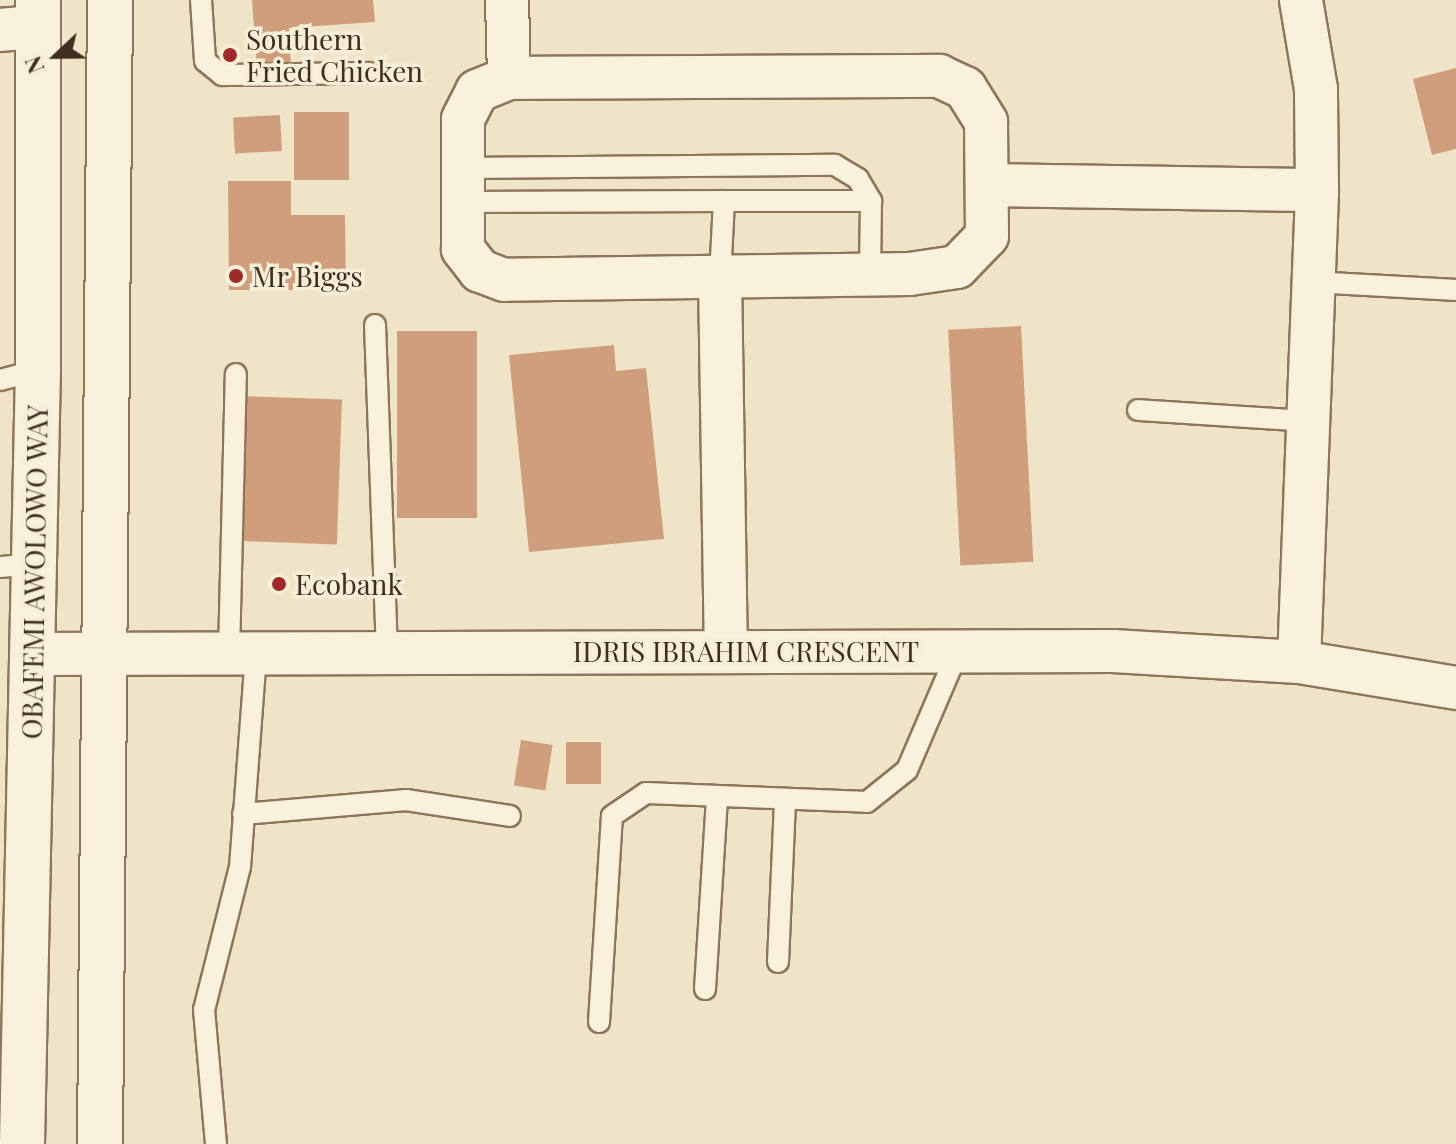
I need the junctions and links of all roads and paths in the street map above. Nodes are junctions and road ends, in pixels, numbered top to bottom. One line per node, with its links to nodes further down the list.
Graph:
1 (110, 0): 28 (main road)
2 (201, 0): 6 (lane)
3 (507, 0): 7 (street)
4 (1301, 0): 10 (street)
5 (25, 19): 19 (main road, OBAFEMI AWOLOWO WAY)
6 (369, 73)
7 (509, 78): 8 (street); 9 (street)
8 (462, 185): 11 (lane); 12 (lane); 14 (street)
9 (991, 185): 10 (street); 13 (street)
10 (1317, 190): 15 (street)
11 (724, 201): 12 (lane); 14 (lane)
12 (871, 201): 13 (lane)
13 (870, 275): 14 (street)
14 (720, 277): 23 (street)
15 (1313, 282): 16 (lane); 21 (street)
16 (1456, 290)
17 (375, 325): 25 (lane)
18 (236, 374): 27 (lane)
19 (19, 375): 22 (main road, OBAFEMI AWOLOWO WAY)
20 (1138, 410): 21 (lane)
21 (1308, 421): 29 (street)
22 (17, 565): 26 (main road, OBAFEMI AWOLOWO WAY)
23 (726, 651): 24 (street, IDRIS IBRAHIM CRESCENT); 25 (street, IDRIS IBRAHIM CRESCENT)
24 (958, 651): 29 (street, IDRIS IBRAHIM CRESCENT); 32 (lane)
25 (387, 653): 27 (street, IDRIS IBRAHIM CRESCENT)
26 (33, 654): 28 (street, IDRIS IBRAHIM CRESCENT); 38 (main road, OBAFEMI AWOLOWO WAY)
27 (243, 654): 28 (street, IDRIS IBRAHIM CRESCENT); 33 (lane)
28 (102, 656): 39 (main road)
29 (1299, 662): 30 (street, IDRIS IBRAHIM CRESCENT)
30 (1456, 688)
31 (717, 796): 32 (lane); 36 (lane); 37 (lane)
32 (785, 799): 35 (lane)
33 (243, 814): 34 (lane); 40 (lane)
34 (510, 816)
35 (778, 962)
36 (705, 989)
37 (599, 1022)
38 (22, 1144)
39 (100, 1144)
40 (216, 1144)

